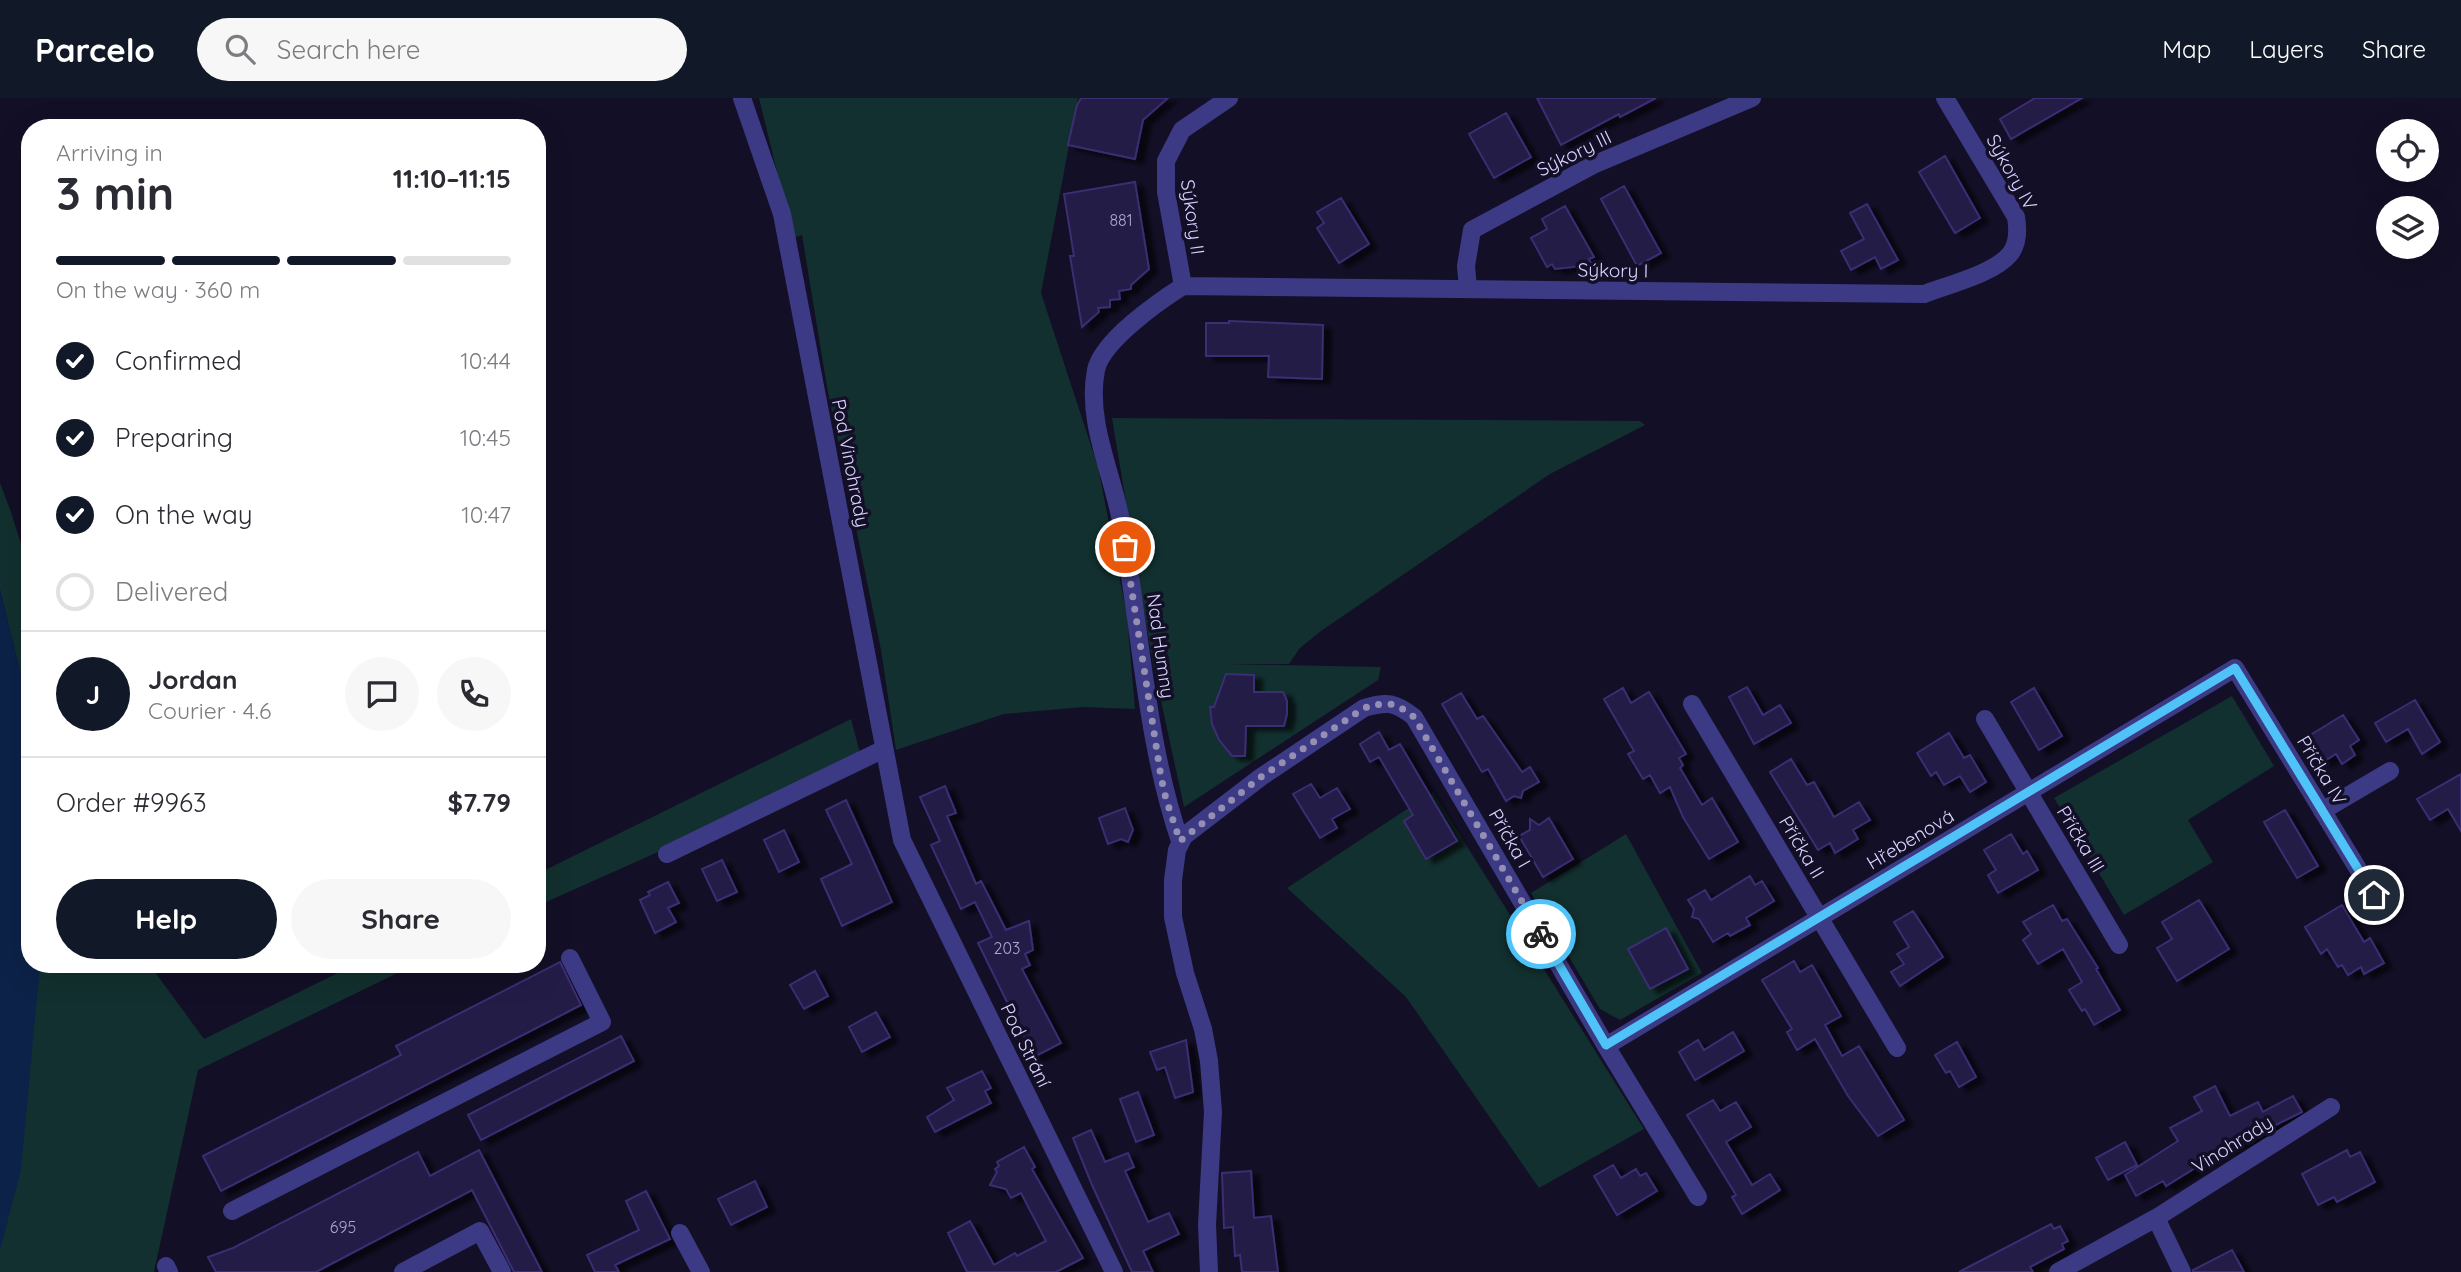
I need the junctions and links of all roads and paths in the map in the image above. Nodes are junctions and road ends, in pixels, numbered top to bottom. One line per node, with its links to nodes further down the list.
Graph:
1 (742, 98): 11 (street, Pod Vinohrady)
2 (1229, 98): 6 (street, Sýkory II)
3 (1752, 98): 7 (street, Sýkory III)
4 (1945, 98): 5 (street, Sýkory IV)
5 (2019, 232): 7 (street, Sýkory I)
6 (1183, 286): 7 (street, Sýkory I); 16 (street, Nad Humny)
7 (1468, 289)
8 (2235, 668): 13 (street, Hřebenová); 14 (street, Příčka IV)
9 (1692, 704): 19 (street, Příčka II)
10 (1984, 719): 13 (street, Příčka III)
11 (884, 749): 15 (street, Pod Vinohrady); 17 (street)
12 (2390, 771): 14 (street)
13 (2028, 793): 19 (street, Hřebenová); 20 (street, Příčka III)
14 (2322, 811): 18 (street, Příčka IV)
15 (902, 840): 29 (street, Pod Strání)
16 (1180, 841): 22 (street, Příčka I); 33 (street, Nad Humny)
17 (667, 854)
18 (2374, 895)
19 (1820, 918): 22 (street, Hřebenová); 23 (street, Příčka II)
20 (2119, 945)
21 (570, 958): 26 (street)
22 (1606, 1045): 25 (street, Příčka I)
23 (1897, 1048)
24 (2331, 1107): 27 (street, Vinohrady)
25 (1698, 1197)
26 (232, 1211)
27 (2156, 1218): 34 (street, Vinohrady); 35 (street)
28 (680, 1233): 32 (street)
29 (1110, 1271)
30 (403, 1272): 31 (street)
31 (502, 1272)
32 (701, 1272)
33 (1209, 1272)
34 (2058, 1272)
35 (2182, 1272)

